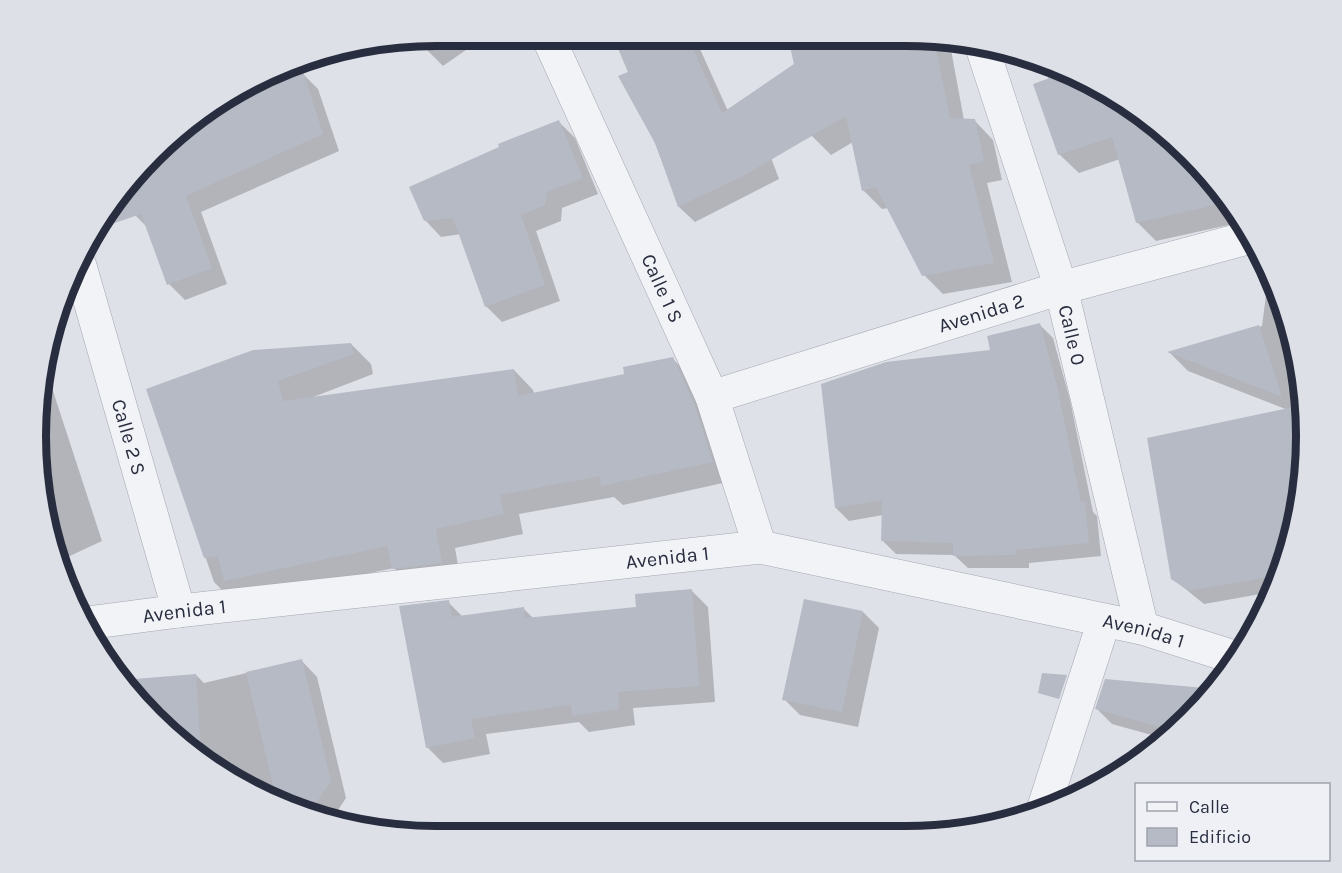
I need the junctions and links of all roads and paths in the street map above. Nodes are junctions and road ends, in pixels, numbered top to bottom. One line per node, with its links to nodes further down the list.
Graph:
1 (552, 46): 6 (street, Calle 1 S)
2 (984, 55): 5 (street, Calle 0)
3 (1242, 240): 5 (street, Avenida 2)
4 (82, 274): 8 (street, Calle 2 S)
5 (1061, 288): 6 (street, Avenida 2); 11 (street, Calle 0)
6 (712, 397): 7 (street, Calle 1 S)
7 (760, 547): 8 (street, Avenida 1); 9 (street, Avenida 1)
8 (179, 611): 10 (street, Avenida 1)
9 (1104, 621): 11 (street, Avenida 1); 13 (street)
10 (94, 622)
11 (1142, 628): 12 (street, Avenida 1)
12 (1228, 655)
13 (1046, 800)

